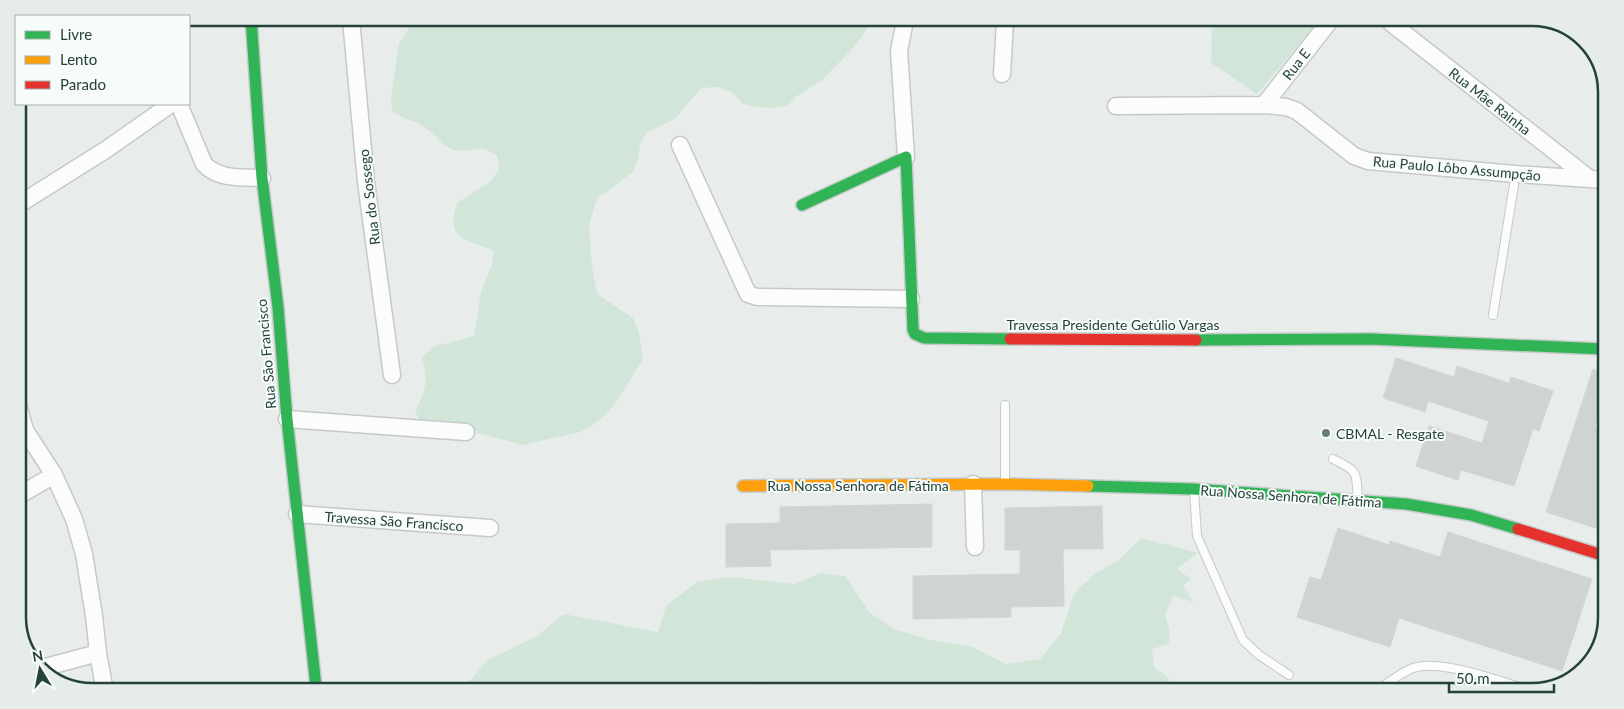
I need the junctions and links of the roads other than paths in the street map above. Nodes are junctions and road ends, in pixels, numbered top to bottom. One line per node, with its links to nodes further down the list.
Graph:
1 (252, 26): 14 (street, Rua São Francisco)
2 (352, 26): 22 (street, Rua do Sossego)
3 (904, 26): 13 (street)
4 (1004, 26): 7 (street)
5 (1326, 26): 10 (street, Rua E)
6 (1395, 26): 15 (street, Rua Mãe Rainha)
7 (1002, 74)
8 (170, 105): 17 (street)
9 (179, 105): 14 (street)
10 (1264, 105): 11 (street, Rua Paulo Lôbo Assumpção); 16 (street, Rua Paulo Lôbo Assumpção)
11 (1116, 106)
12 (680, 145): 19 (street)
13 (906, 157): 18 (street); 19 (street, Travessa Presidente Getúlio Vargas)
14 (262, 178): 24 (street, Rua São Francisco)
15 (1598, 179): 16 (street, Rua Paulo Lôbo Assumpção)
16 (1514, 180): 20 (lane)
17 (26, 200)
18 (802, 205)
19 (911, 299): 21 (street, Travessa Presidente Getúlio Vargas)
20 (1493, 315)
21 (1598, 349)
22 (392, 375)
23 (1005, 406): 30 (lane)
24 (287, 419): 26 (street); 35 (street, Rua São Francisco)
25 (26, 432): 28 (street)
26 (466, 432)
27 (1333, 459): 34 (lane)
28 (54, 475): 33 (street); 39 (street)
29 (973, 484): 30 (street, Rua Nossa Senhora de Fátima); 31 (street, Rua Nossa Senhora de Fátima); 37 (street)
30 (1005, 484): 32 (street, Rua Nossa Senhora de Fátima)
31 (743, 486)
32 (1193, 489): 34 (street, Rua Nossa Senhora de Fátima); 41 (lane)
33 (26, 491)
34 (1358, 501): 38 (street, Rua Nossa Senhora de Fátima)
35 (297, 514): 36 (street, Travessa São Francisco); 43 (street, Rua São Francisco)
36 (490, 528)
37 (975, 547)
38 (1598, 554)
39 (98, 653): 40 (street); 42 (street)
40 (65, 662)
41 (1289, 675)
42 (103, 683)
43 (316, 683)
44 (1389, 683): 45 (lane)
45 (1505, 683)

